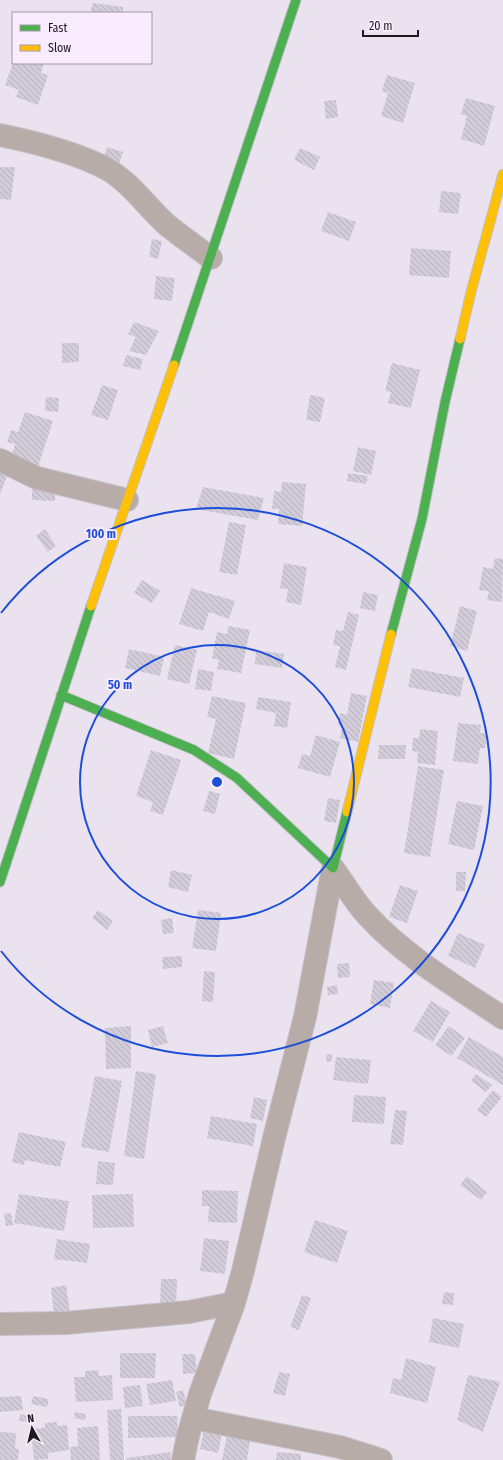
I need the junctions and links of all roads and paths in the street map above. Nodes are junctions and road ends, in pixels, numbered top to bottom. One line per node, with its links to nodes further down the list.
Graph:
1 (296, 0): 4 (street)
2 (0, 135): 4 (street)
3 (503, 174): 9 (street)
4 (210, 258): 6 (street)
5 (0, 460): 6 (street)
6 (127, 500): 7 (street)
7 (61, 695): 8 (street); 9 (street)
8 (5, 854): 10 (street)
9 (333, 868): 11 (street); 12 (street)
10 (0, 882)
11 (503, 1018)
12 (234, 1303): 13 (street); 14 (street)
13 (0, 1324)
14 (193, 1418): 15 (street); 16 (street)
15 (183, 1460)
16 (381, 1460)

